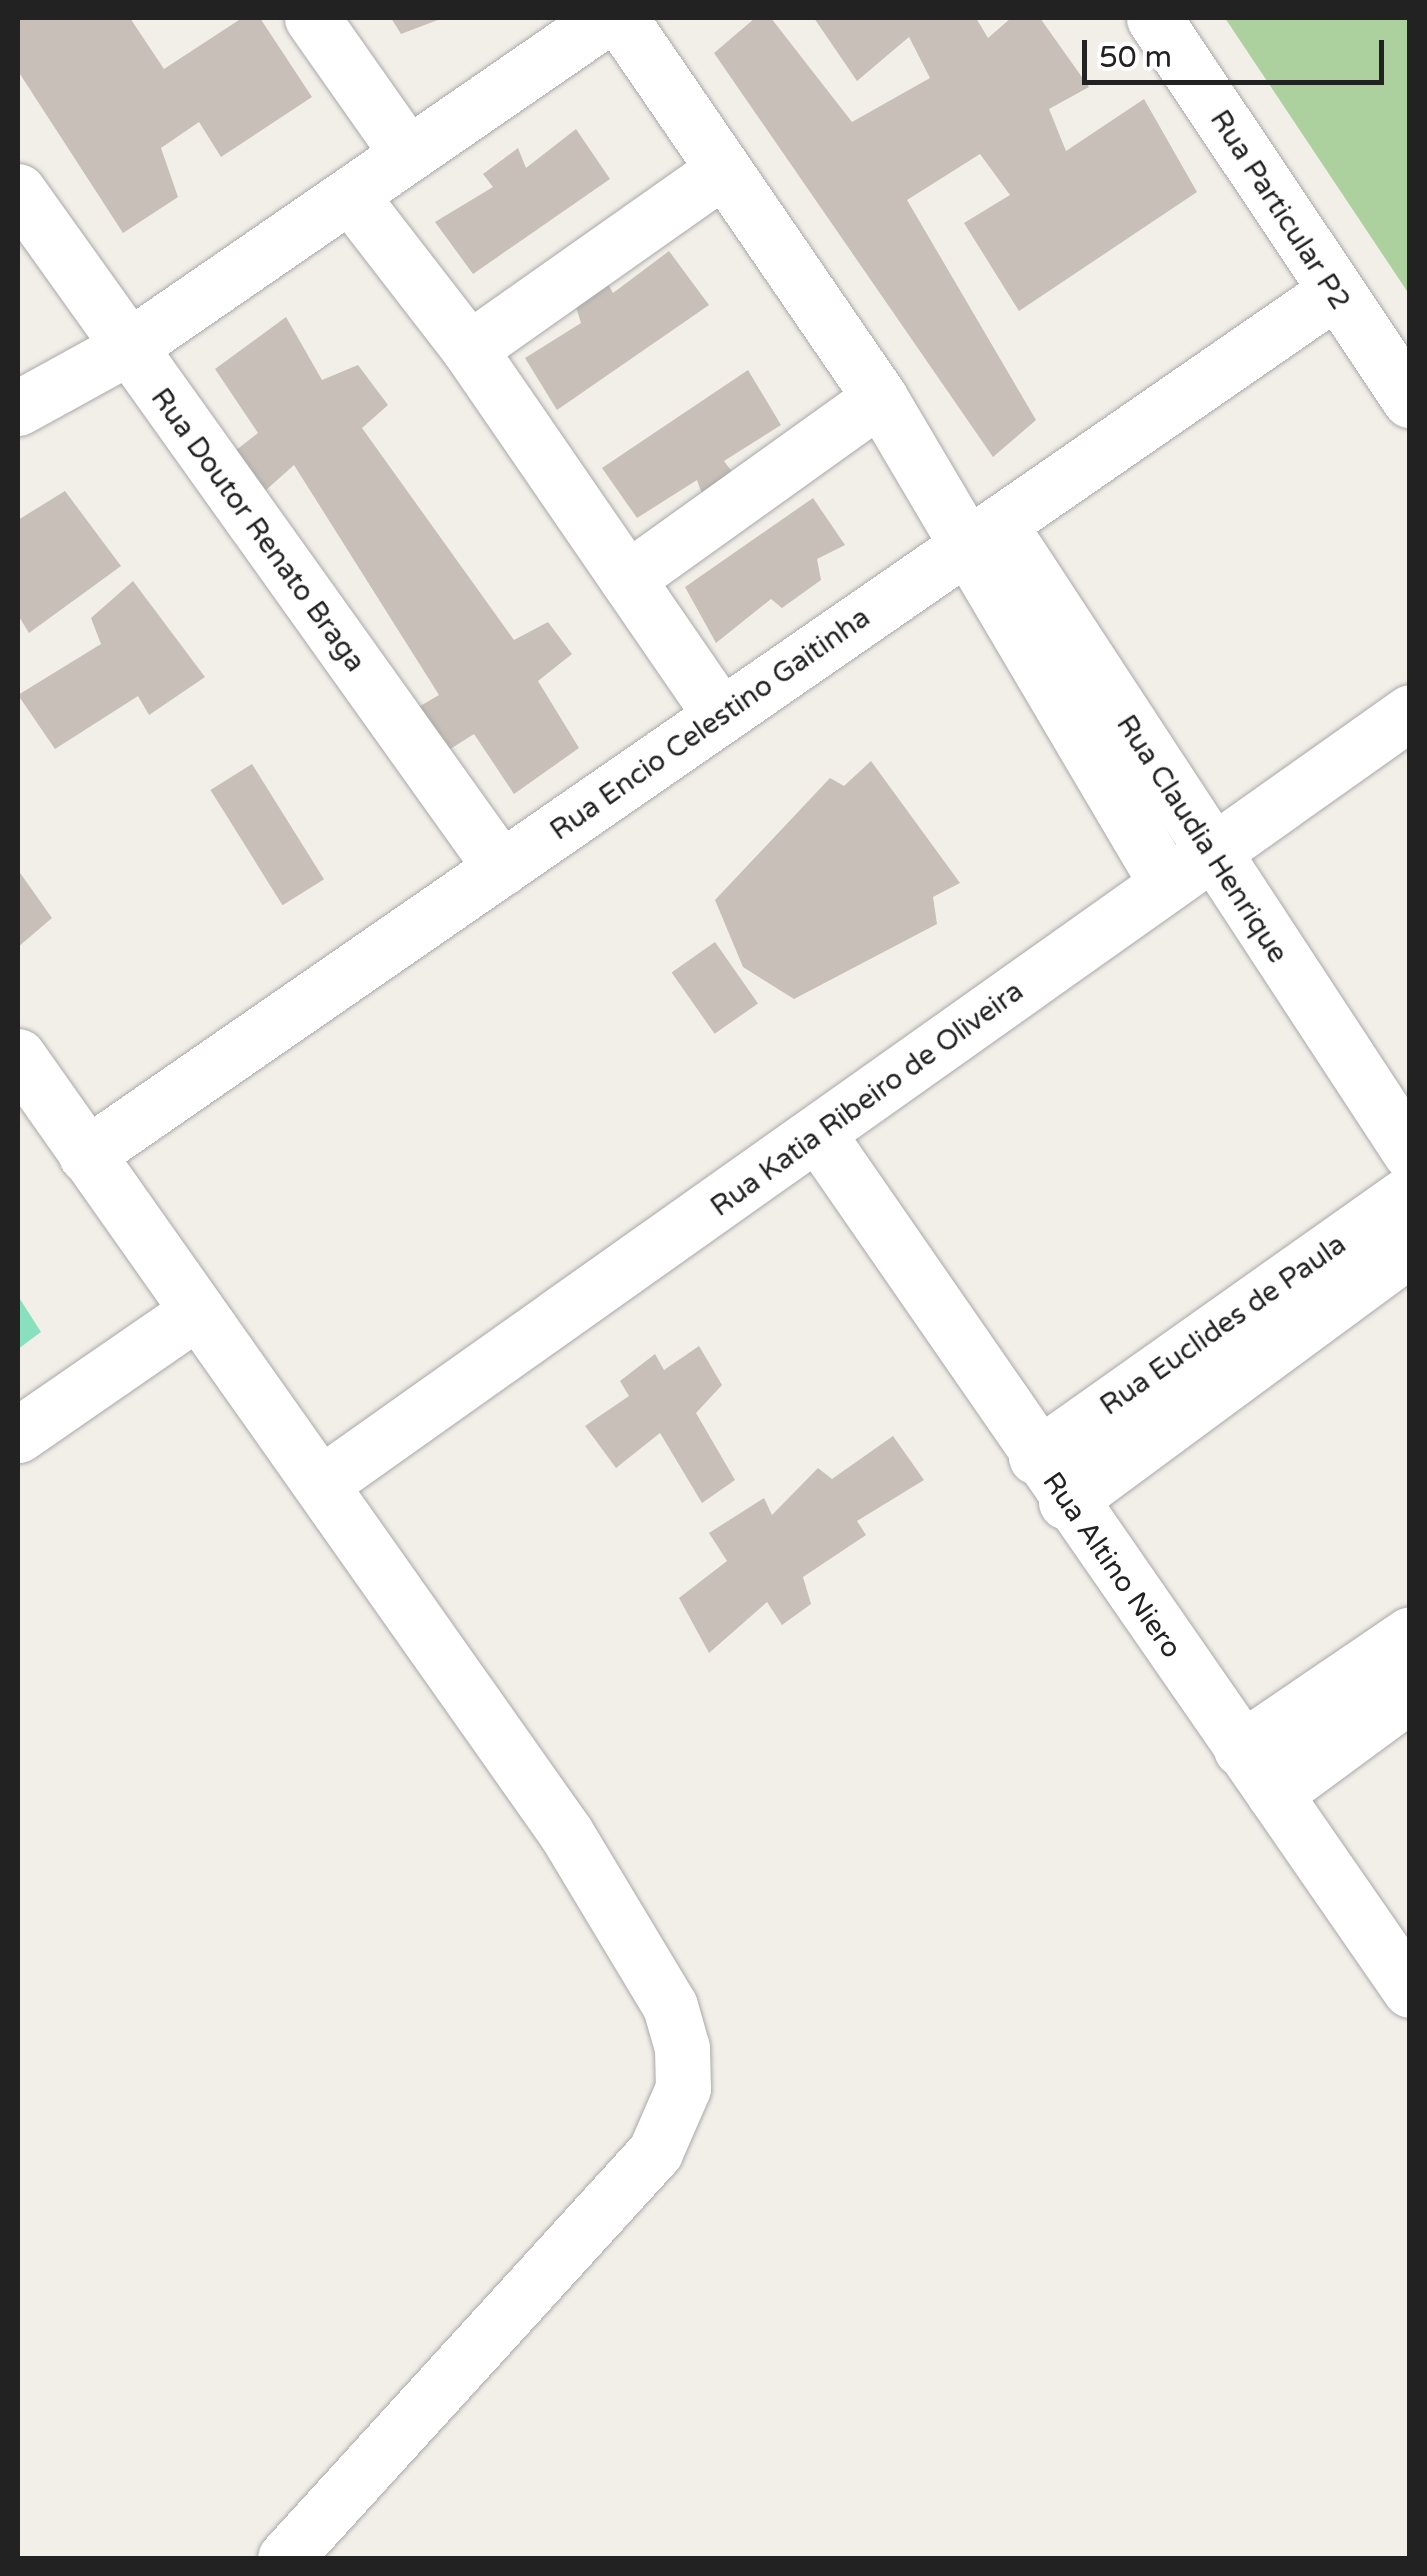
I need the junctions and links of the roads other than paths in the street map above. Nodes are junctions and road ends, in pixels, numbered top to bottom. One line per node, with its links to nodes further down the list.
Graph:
1 (312, 18): 5 (street)
2 (606, 18): 5 (street)
3 (620, 18): 6 (street, Rua Claudia Henrique)
4 (1154, 18): 9 (street, Rua Particular P2)
5 (407, 153): 8 (street)
6 (722, 170): 11 (street); 12 (street, Rua Claudia Henrique)
7 (18, 191): 10 (street, Rua Doutor Renato Braga)
8 (350, 194): 10 (street); 11 (street)
9 (1334, 292): 13 (street, Rua Particular P2); 15 (street, Rua Encio Celestino Gaitinha)
10 (127, 348): 14 (street); 20 (street, Rua Doutor Renato Braga)
11 (470, 349): 16 (street)
12 (880, 398): 15 (street, Rua Claudia Henrique); 16 (street)
13 (1410, 400)
14 (18, 408)
15 (984, 534): 18 (street, Rua Encio Celestino Gaitinha); 19 (street, Rua Claudia Henrique)
16 (628, 579): 18 (street)
17 (1410, 712): 19 (street, Rua Katia Ribeiro de Oliveira)
18 (721, 716): 20 (street, Rua Encio Celestino Gaitinha)
19 (1186, 865): 22 (street, Rua Katia Ribeiro de Oliveira); 23 (street, Rua Claudia Henrique)
20 (501, 868): 24 (street, Rua Encio Celestino Gaitinha)
21 (18, 1056): 24 (street)
22 (820, 1136): 29 (street, Rua Altino Niero); 30 (street, Rua Katia Ribeiro de Oliveira)
23 (1410, 1152)
24 (86, 1155): 27 (street)
25 (1410, 1192): 29 (street, Rua Euclides de Paula)
26 (1410, 1248): 31 (street, Rua Euclides de Paula)
27 (196, 1313): 28 (street); 30 (street)
28 (18, 1436)
29 (1036, 1457): 31 (street, Rua Altino Niero)
30 (322, 1483): 37 (street)
31 (1066, 1502): 34 (street, Rua Altino Niero)
32 (1410, 1634): 34 (street)
33 (1410, 1694): 35 (street)
34 (1241, 1749): 35 (street, Rua Altino Niero)
35 (1274, 1794): 36 (street, Rua Altino Niero)
36 (1410, 1990)
37 (285, 2558)

